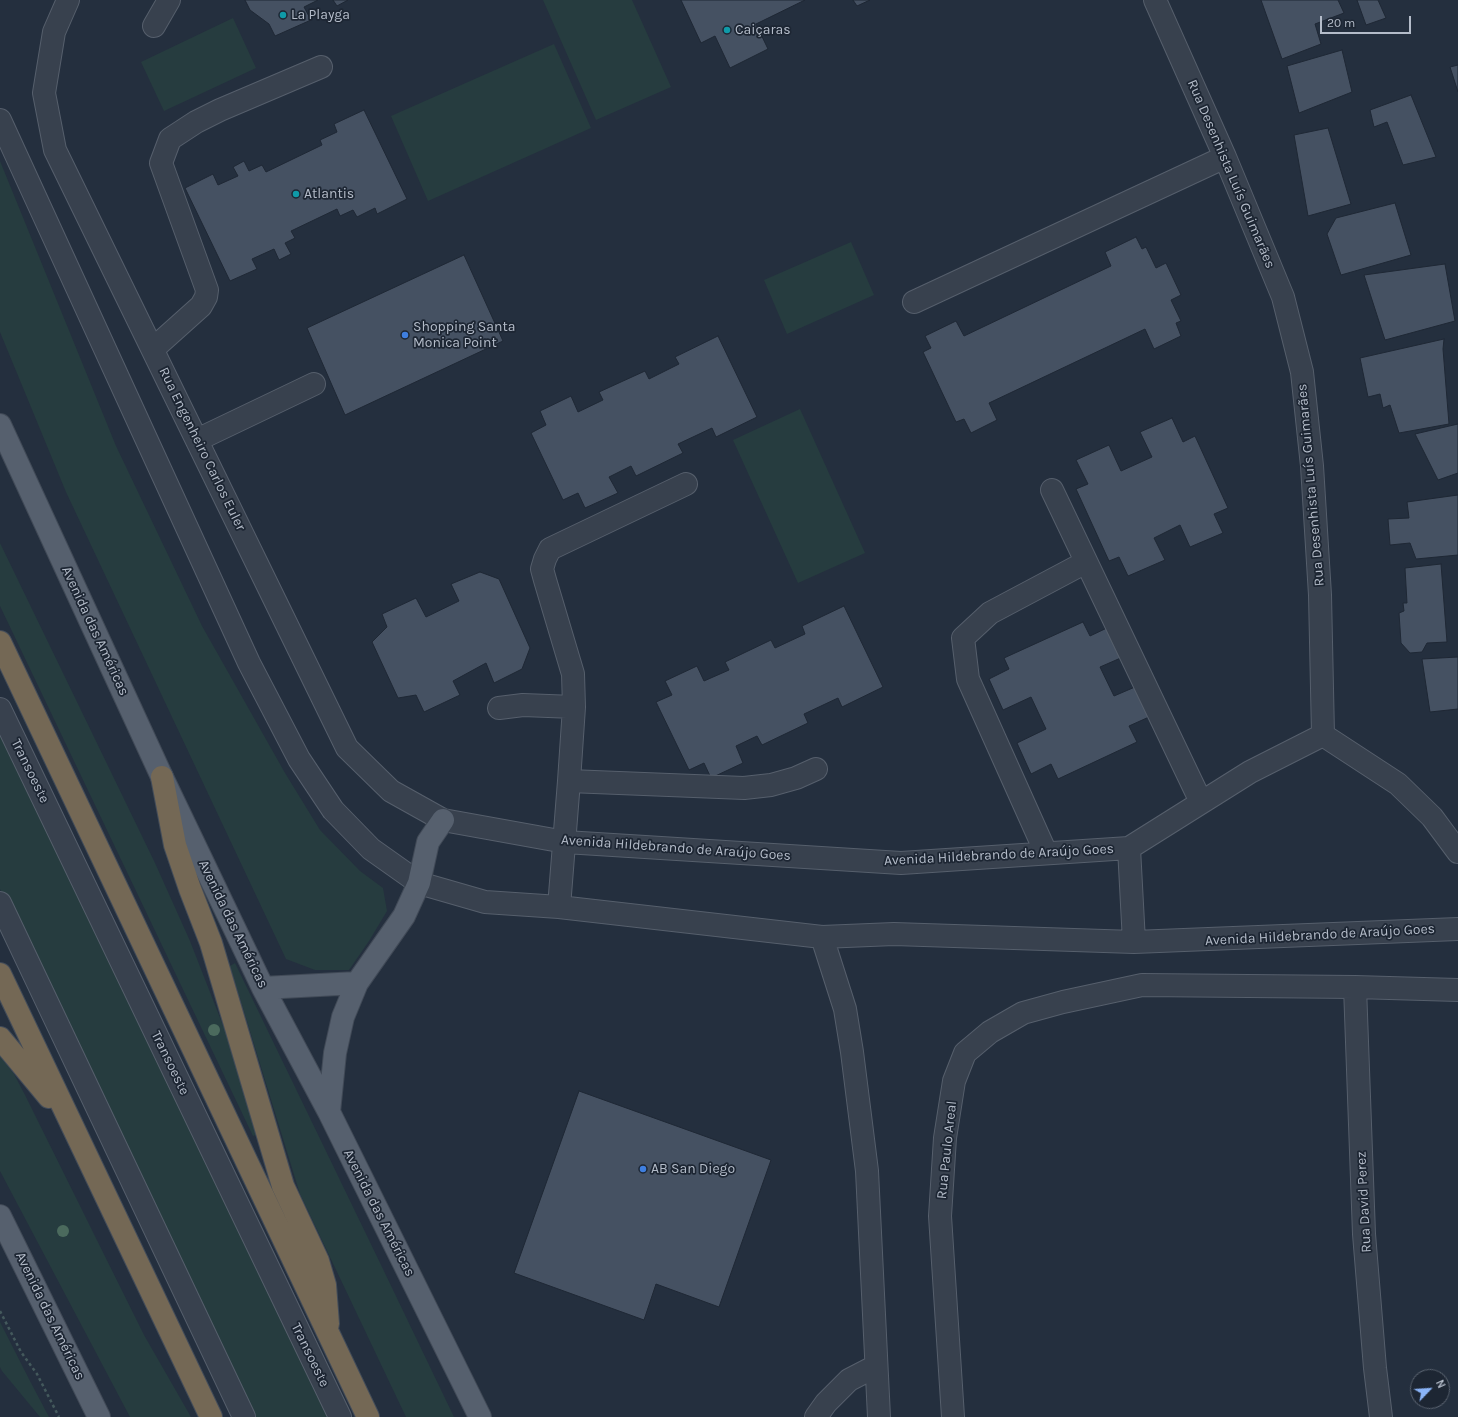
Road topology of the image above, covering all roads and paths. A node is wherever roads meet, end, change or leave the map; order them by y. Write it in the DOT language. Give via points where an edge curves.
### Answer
graph roads {
  1 [pos="68,0"];
  2 [pos="169,0"];
  3 [pos="1155,0"];
  4 [pos="154,26"];
  5 [pos="321,67"];
  6 [pos="0,120"];
  7 [pos="1225,157"];
  8 [pos="914,302"];
  9 [pos="153,350"];
  10 [pos="314,384"];
  11 [pos="0,424"];
  12 [pos="197,440"];
  13 [pos="686,484"];
  14 [pos="1052,490"];
  15 [pos="1086,562"];
  16 [pos="0,642"];
  17 [pos="574,707"];
  18 [pos="499,708"];
  19 [pos="0,709"];
  20 [pos="1323,735"];
  21 [pos="816,770"];
  22 [pos="162,777"];
  23 [pos="569,781"];
  24 [pos="1201,802"];
  25 [pos="443,820"];
  26 [pos="565,842"];
  27 [pos="1129,848"];
  28 [pos="1458,852"];
  29 [pos="1046,853"];
  30 [pos="419,882"];
  31 [pos="0,903"];
  32 [pos="559,907"];
  33 [pos="1458,929"];
  34 [pos="822,938"];
  35 [pos="1134,942"];
  36 [pos="0,974"];
  37 [pos="357,983"];
  38 [pos="1356,987"];
  39 [pos="264,988"];
  40 [pos="1458,990"];
  41 [pos="0,1038"];
  42 [pos="329,1112"];
  43 [pos="70,1122"];
  44 [pos="0,1216"];
  45 [pos="0,1310"];
  46 [pos="329,1335"];
  47 [pos="876,1366"];
  48 [pos="59,1417"];
  49 [pos="99,1417"];
  50 [pos="211,1417"];
  51 [pos="244,1417"];
  52 [pos="340,1417"];
  53 [pos="368,1417"];
  54 [pos="480,1417"];
  55 [pos="816,1417"];
  56 [pos="879,1417"];
  57 [pos="953,1417"];
  58 [pos="1381,1417"];
  1 -- 9 [label="street, Rua Engenheiro Carlos Euler" via="54,32 44,93 55,150"];
  2 -- 4 [label="street"];
  3 -- 7 [label="street, Rua Desenhista Luís Guimarães"];
  5 -- 9 [label="street" via="220,110 170,139 161,163 207,290 201,306"];
  6 -- 30 [label="street" via="249,663 299,759 333,810 370,849"];
  7 -- 8 [label="street"];
  7 -- 20 [label="street, Rua Desenhista Luís Guimarães" via="1283,296 1302,372 1313,482 1320,595"];
  9 -- 12 [label="street, Rua Engenheiro Carlos Euler"];
  10 -- 12 [label="street"];
  11 -- 22 [label="main road, Avenida das Américas"];
  12 -- 25 [label="street, Rua Engenheiro Carlos Euler" via="347,748 391,791"];
  13 -- 17 [label="street" via="550,549 542,569 573,674"];
  14 -- 15 [label="street"];
  15 -- 24 [label="street"];
  15 -- 29 [label="street" via="990,613 963,638 968,679"];
  16 -- 46 [label="highway"];
  17 -- 18 [label="street" via="530,705"];
  17 -- 23 [label="street"];
  19 -- 52 [label="street, Transoeste"];
  20 -- 24 [label="street, Avenida Hildebrando de Araújo Goes" via="1250,772"];
  20 -- 28 [label="street" via="1398,784 1432,817"];
  21 -- 23 [label="street" via="771,785 744,788"];
  22 -- 39 [label="main road, Avenida das Américas"];
  22 -- 46 [label="highway" via="175,845 211,943 283,1186 318,1261 326,1285"];
  23 -- 26 [label="street"];
  24 -- 27 [label="street, Avenida Hildebrando de Araújo Goes"];
  25 -- 26 [label="street, Avenida Hildebrando de Araújo Goes"];
  25 -- 30 [label="main road" via="428,842"];
  26 -- 29 [label="street, Avenida Hildebrando de Araújo Goes" via="901,863"];
  26 -- 32 [label="street"];
  27 -- 29 [label="street, Avenida Hildebrando de Araújo Goes"];
  27 -- 35 [label="street"];
  30 -- 32 [label="street, Avenida Hildebrando de Araújo Goes" via="485,902"];
  30 -- 37 [label="main road" via="404,916"];
  31 -- 51 [label="street"];
  32 -- 34 [label="street, Avenida Hildebrando de Araújo Goes"];
  33 -- 35 [label="street, Avenida Hildebrando de Araújo Goes"];
  34 -- 35 [label="street, Avenida Hildebrando de Araújo Goes" via="894,934"];
  34 -- 47 [label="street" via="845,1009 854,1067 867,1171"];
  36 -- 43 [label="highway"];
  37 -- 39 [label="main road"];
  37 -- 42 [label="main road" via="343,1017 335,1053"];
  38 -- 40 [label="street"];
  38 -- 57 [label="street, Rua Paulo Areal" via="1142,985 1023,1013 990,1032 965,1053 954,1081 945,1138 940,1216"];
  38 -- 58 [label="street, Rua David Perez" via="1364,1234"];
  39 -- 42 [label="main road, Avenida das Américas"];
  41 -- 43 [label="highway"];
  42 -- 54 [label="main road, Avenida das Américas"];
  43 -- 50 [label="highway"];
  44 -- 49 [label="main road, Avenida das Américas"];
  45 -- 48 [label="path"];
  46 -- 53 [label="highway"];
  47 -- 55 [label="street" via="849,1380"];
  47 -- 56 [label="street"];
}
